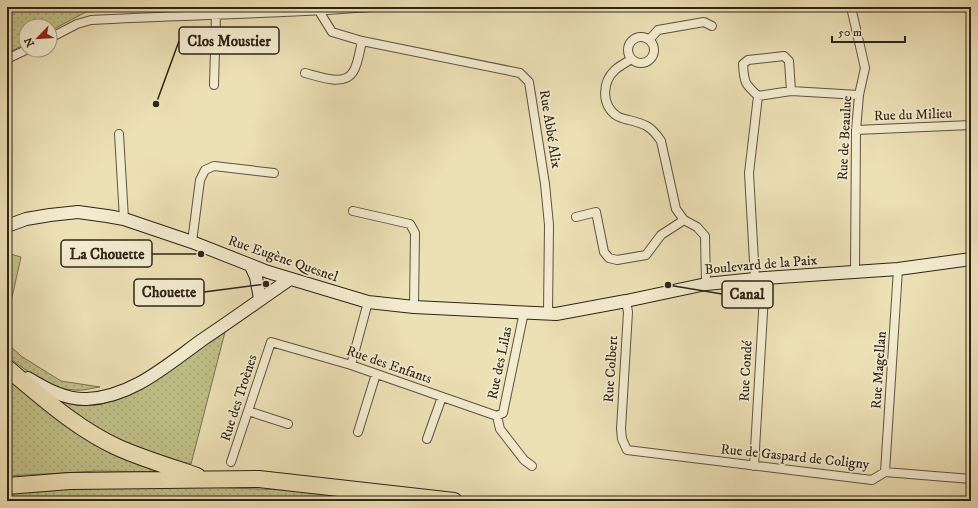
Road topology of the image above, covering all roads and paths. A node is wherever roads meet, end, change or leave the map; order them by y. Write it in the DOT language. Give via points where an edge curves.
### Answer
graph roads {
  1 [pos="371,7"];
  2 [pos="851,7"];
  3 [pos="319,11"];
  4 [pos="216,13"];
  5 [pos="712,26"];
  6 [pos="58,34"];
  7 [pos="648,40"];
  8 [pos="362,41"];
  9 [pos="18,54"];
  10 [pos="7,59"];
  11 [pos="631,59"];
  12 [pos="305,73"];
  13 [pos="214,85"];
  14 [pos="791,90"];
  15 [pos="860,95"];
  16 [pos="758,96"];
  17 [pos="971,125"];
  18 [pos="856,130"];
  19 [pos="119,134"];
  20 [pos="274,173"];
  21 [pos="353,211"];
  22 [pos="576,217"];
  23 [pos="124,219"];
  24 [pos="684,220"];
  25 [pos="7,226"];
  26 [pos="192,242"];
  27 [pos="971,259"];
  28 [pos="251,266"];
  29 [pos="898,269"];
  30 [pos="855,272"];
  31 [pos="760,278"];
  32 [pos="290,279"];
  33 [pos="706,284"];
  34 [pos="260,299"];
  35 [pos="626,301"];
  36 [pos="368,302"];
  37 [pos="414,307"];
  38 [pos="524,312"];
  39 [pos="552,314"];
  40 [pos="271,342"];
  41 [pos="7,364"];
  42 [pos="351,365"];
  43 [pos="7,368"];
  44 [pos="376,374"];
  45 [pos="442,397"];
  46 [pos="248,411"];
  47 [pos="497,416"];
  48 [pos="288,424"];
  49 [pos="358,432"];
  50 [pos="427,439"];
  51 [pos="622,439"];
  52 [pos="232,462"];
  53 [pos="532,466"];
  54 [pos="754,466"];
  55 [pos="885,472"];
  56 [pos="204,479"];
  57 [pos="971,479"];
  58 [pos="7,486"];
  59 [pos="454,501"];
  1 -- 3 [label="street"];
  2 -- 15 [label="street, Rue de Beaulue" via="865,68"];
  3 -- 4 [label="street"];
  3 -- 8 [label="street, Rue Abbé Alix" via="332,32"];
  4 -- 6 [label="street" via="91,20"];
  4 -- 13 [label="street"];
  5 -- 7 [label="street" via="704,22 658,30"];
  7 -- 11 [label="street" via="640,37 632,40 628,47"];
  7 -- 11 [label="street" via="654,52 650,59 638,63"];
  8 -- 12 [label="street" via="353,72 349,76 339,80"];
  8 -- 39 [label="street, Rue Abbé Alix" via="520,73 529,82 546,184"];
  9 -- 10 [label="street"];
  11 -- 24 [label="street" via="615,69 607,81 606,101 610,110 618,117 646,124 661,141 676,209"];
  14 -- 15 [label="street"];
  14 -- 16 [label="street"];
  14 -- 16 [label="street" via="789,61 784,56 748,60 743,64 744,78 746,85"];
  15 -- 18 [label="street, Rue de Beaulue"];
  16 -- 31 [label="street, Rue Condé" via="749,173"];
  17 -- 18 [label="street, Rue du Milieu"];
  18 -- 30 [label="street, Rue de Beaulue"];
  19 -- 23 [label="street"];
  20 -- 26 [label="street" via="214,166 205,170 200,180"];
  21 -- 37 [label="street" via="410,224 415,233"];
  22 -- 24 [label="street" via="596,212 604,252 609,258 617,260 646,255 661,235"];
  23 -- 25 [label="street, Rue Eugène Quesnel" via="78,212 26,219"];
  23 -- 26 [label="street, Rue Eugène Quesnel"];
  24 -- 33 [label="street" via="697,227 705,236"];
  26 -- 28 [label="street, Rue Eugène Quesnel"];
  27 -- 29 [label="street, Boulevard de la Paix"];
  28 -- 32 [label="street, Rue Eugène Quesnel"];
  28 -- 34 [label="street" via="258,282"];
  29 -- 30 [label="street, Boulevard de la Paix"];
  29 -- 55 [label="street, Rue Magellan"];
  30 -- 31 [label="street, Boulevard de la Paix"];
  31 -- 33 [label="street, Boulevard de la Paix"];
  31 -- 54 [label="street, Rue Condé"];
  32 -- 34 [label="street"];
  32 -- 36 [label="street, Rue Eugène Quesnel"];
  33 -- 35 [label="street, Boulevard de la Paix"];
  34 -- 41 [label="street" via="147,379 112,395 87,399 65,396 41,386"];
  35 -- 39 [label="street, Boulevard de la Paix"];
  35 -- 51 [label="street, Rue Colbert" via="628,312"];
  36 -- 37 [label="street, Rue Eugène Quesnel"];
  36 -- 42 [label="street"];
  37 -- 38 [label="street, Rue Eugène Quesnel"];
  38 -- 39 [label="street, Rue Eugène Quesnel"];
  38 -- 47 [label="street, Rue des Lilas" via="503,413"];
  40 -- 42 [label="street, Rue des Enfants"];
  40 -- 46 [label="street, Rue des Troènes"];
  42 -- 44 [label="street, Rue des Enfants"];
  43 -- 56 [label="highway" via="93,434 133,454"];
  44 -- 45 [label="street, Rue des Enfants"];
  44 -- 49 [label="street"];
  45 -- 47 [label="street, Rue des Enfants"];
  45 -- 50 [label="street"];
  46 -- 48 [label="street"];
  46 -- 52 [label="street, Rue des Troènes"];
  47 -- 53 [label="street" via="500,429 524,460"];
  51 -- 54 [label="street, Rue de Gaspard de Coligny" via="627,450"];
  54 -- 55 [label="street, Rue de Gaspard de Coligny" via="872,480"];
  55 -- 57 [label="street, Rue de Gaspard de Coligny"];
  56 -- 58 [label="highway" via="70,481"];
  56 -- 59 [label="highway" via="259,479"];
}
